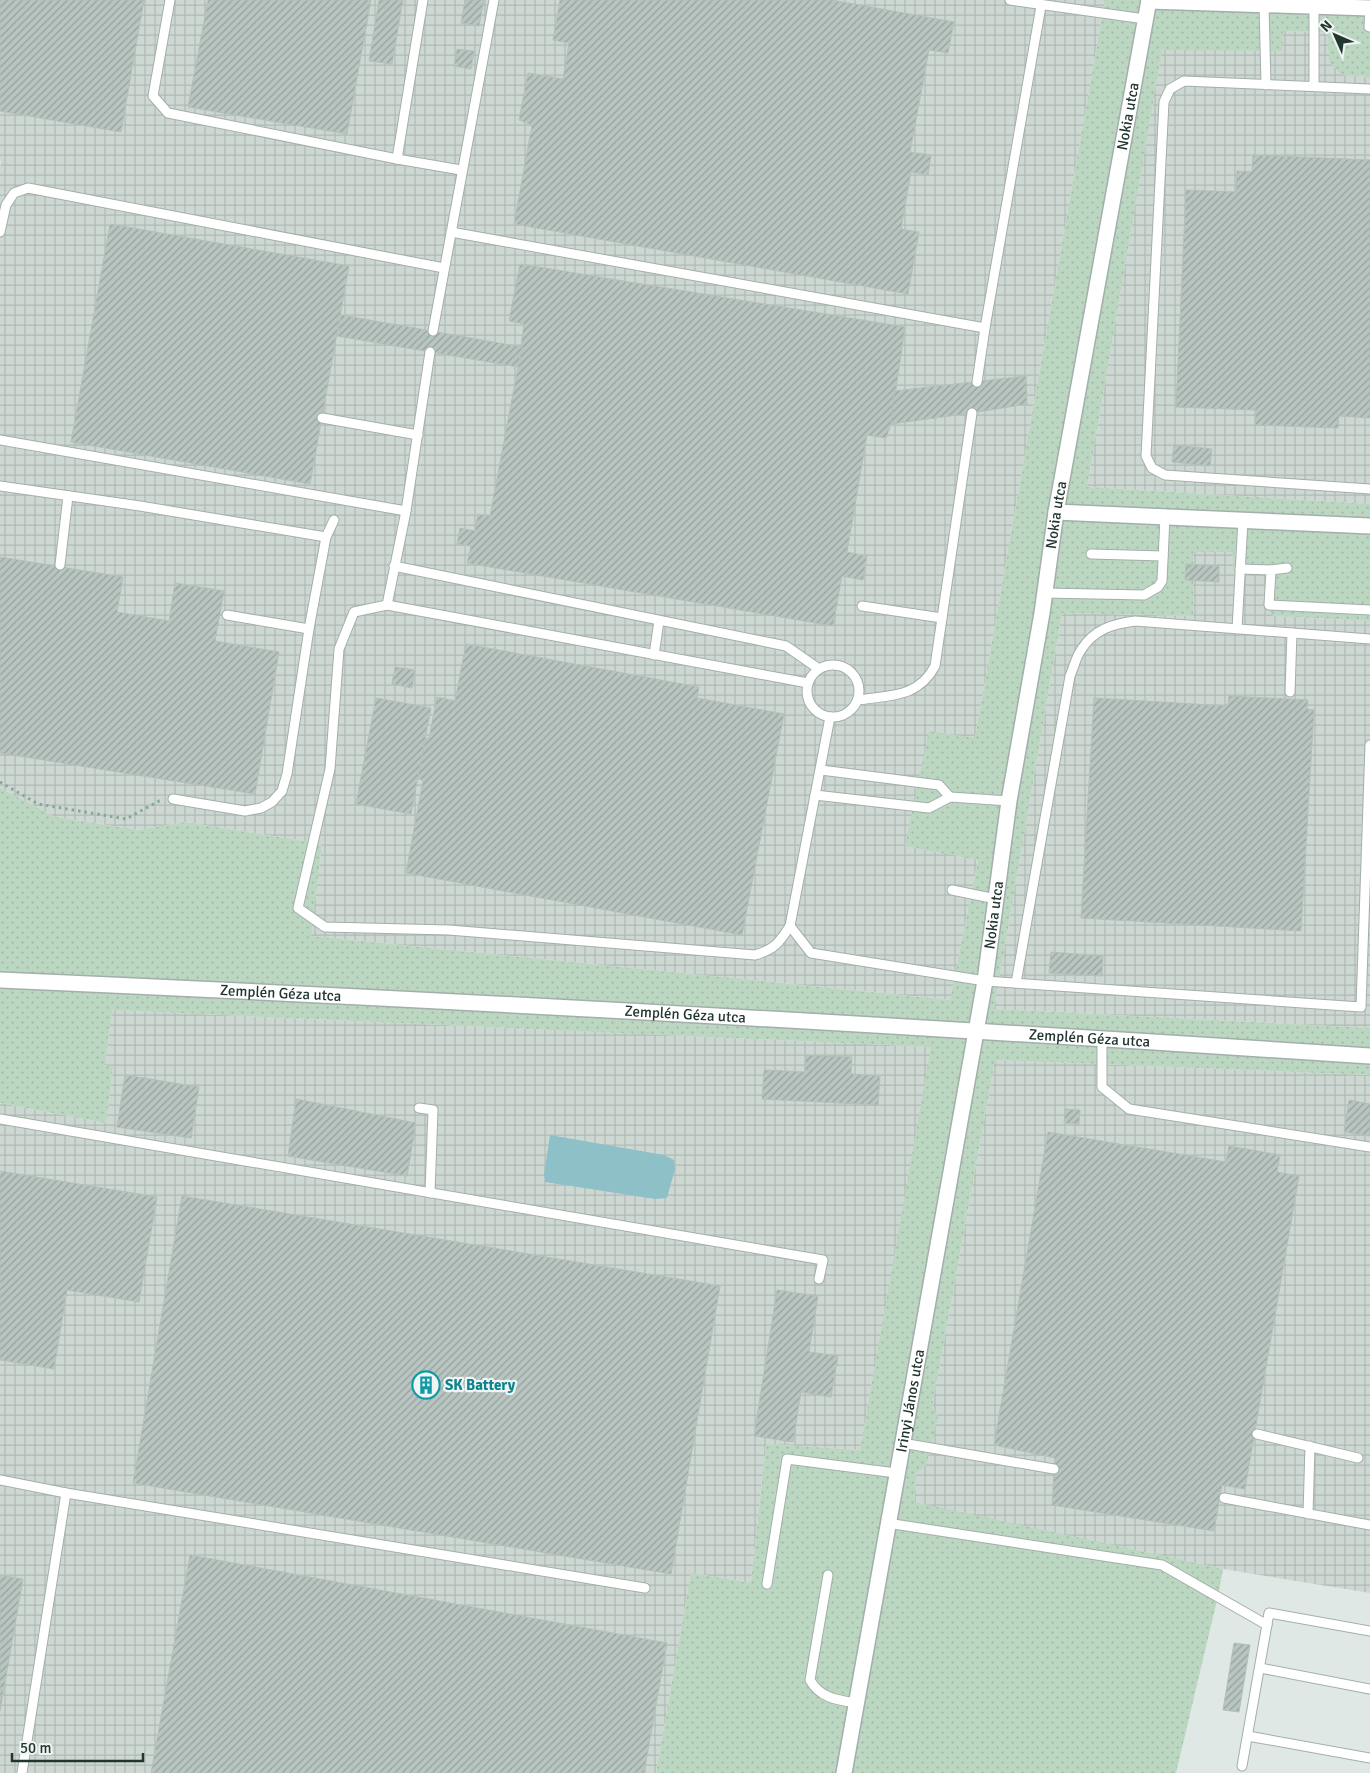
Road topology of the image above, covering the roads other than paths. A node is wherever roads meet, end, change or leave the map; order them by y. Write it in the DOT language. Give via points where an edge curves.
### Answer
graph roads {
  1 [pos="170,0"];
  2 [pos="423,0"];
  3 [pos="494,0"];
  4 [pos="1010,0"];
  5 [pos="1149,1"];
  6 [pos="1264,5"];
  7 [pos="1041,6"];
  8 [pos="1314,6"];
  9 [pos="1370,8"];
  10 [pos="1145,19"];
  11 [pos="1370,27"];
  12 [pos="1266,85"];
  13 [pos="1314,86"];
  14 [pos="1370,90"];
  15 [pos="397,159"];
  16 [pos="461,170"];
  17 [pos="0,232"];
  18 [pos="451,232"];
  19 [pos="444,268"];
  20 [pos="985,328"];
  21 [pos="433,331"];
  22 [pos="430,352"];
  23 [pos="977,382"];
  24 [pos="972,413"];
  25 [pos="322,418"];
  26 [pos="418,435"];
  27 [pos="0,440"];
  28 [pos="0,486"];
  29 [pos="1370,489"];
  30 [pos="68,496"];
  31 [pos="406,511"];
  32 [pos="1056,512"];
  33 [pos="1165,517"];
  34 [pos="334,520"];
  35 [pos="1243,520"];
  36 [pos="1370,526"];
  37 [pos="326,537"];
  38 [pos="1091,554"];
  39 [pos="1163,556"];
  40 [pos="60,565"];
  41 [pos="394,566"];
  42 [pos="1287,568"];
  43 [pos="1240,569"];
  44 [pos="1271,570"];
  45 [pos="1045,593"];
  46 [pos="387,605"];
  47 [pos="862,606"];
  48 [pos="1370,610"];
  49 [pos="227,615"];
  50 [pos="942,618"];
  51 [pos="659,621"];
  52 [pos="309,629"];
  53 [pos="1237,629"];
  54 [pos="1292,634"];
  55 [pos="1370,640"];
  56 [pos="654,655"];
  57 [pos="819,669"];
  58 [pos="808,683"];
  59 [pos="1290,692"];
  60 [pos="858,700"];
  61 [pos="830,717"];
  62 [pos="1370,745"];
  63 [pos="820,770"];
  64 [pos="815,795"];
  65 [pos="950,796"];
  66 [pos="173,799"];
  67 [pos="1009,802"];
  68 [pos="952,890"];
  69 [pos="996,898"];
  70 [pos="790,926"];
  71 [pos="0,980"];
  72 [pos="985,981"];
  73 [pos="1016,983"];
  74 [pos="976,1030"];
  75 [pos="1102,1039"];
  76 [pos="1370,1056"];
  77 [pos="419,1108"];
  78 [pos="0,1119"];
  79 [pos="1370,1147"];
  80 [pos="430,1193"];
  81 [pos="819,1279"];
  82 [pos="1257,1434"];
  83 [pos="902,1443"];
  84 [pos="1310,1446"];
  85 [pos="1358,1458"];
  86 [pos="1054,1468"];
  87 [pos="896,1473"];
  88 [pos="0,1480"];
  89 [pos="66,1493"];
  90 [pos="1224,1498"];
  91 [pos="1308,1514"];
  92 [pos="888,1523"];
  93 [pos="1370,1525"];
  94 [pos="828,1575"];
  95 [pos="766,1584"];
  96 [pos="645,1588"];
  97 [pos="1267,1625"];
  98 [pos="1370,1631"];
  99 [pos="1260,1668"];
  100 [pos="1370,1689"];
  101 [pos="856,1702"];
  102 [pos="1248,1736"];
  103 [pos="1370,1758"];
  104 [pos="1242,1766"];
  105 [pos="22,1773"];
  106 [pos="844,1773"];
  1 -- 15 [label="lane" via="153,96 168,113"];
  2 -- 15 [label="lane"];
  3 -- 16 [label="lane"];
  4 -- 7 [label="lane"];
  5 -- 6 [label="street"];
  5 -- 10 [label="street, Nokia utca"];
  6 -- 8 [label="street"];
  6 -- 12 [label="lane"];
  7 -- 10 [label="lane"];
  7 -- 20 [label="lane"];
  8 -- 9 [label="street"];
  8 -- 13 [label="lane"];
  9 -- 11 [label="lane"];
  10 -- 32 [label="street, Nokia utca"];
  12 -- 13 [label="lane"];
  12 -- 29 [label="lane" via="1184,81 1170,88 1164,102 1146,456 1152,468 1165,475"];
  13 -- 14 [label="lane"];
  15 -- 16 [label="lane"];
  16 -- 18 [label="lane"];
  17 -- 19 [label="lane" via="6,205 14,193 28,188"];
  18 -- 19 [label="lane"];
  18 -- 20 [label="lane"];
  19 -- 21 [label="lane"];
  20 -- 23 [label="lane"];
  22 -- 26 [label="lane"];
  24 -- 50 [label="lane"];
  25 -- 26 [label="lane"];
  26 -- 31 [label="lane"];
  27 -- 31 [label="lane"];
  28 -- 30 [label="lane"];
  30 -- 37 [label="lane"];
  30 -- 40 [label="lane"];
  31 -- 41 [label="lane"];
  32 -- 33 [label="street"];
  32 -- 45 [label="street, Nokia utca"];
  33 -- 35 [label="street"];
  33 -- 39 [label="lane"];
  34 -- 37 [label="lane"];
  35 -- 36 [label="street"];
  35 -- 43 [label="lane"];
  37 -- 52 [label="lane"];
  38 -- 39 [label="lane"];
  39 -- 45 [label="lane" via="1162,581 1158,588 1144,596"];
  41 -- 46 [label="lane"];
  41 -- 51 [label="lane"];
  42 -- 44 [label="lane"];
  43 -- 44 [label="lane"];
  43 -- 53 [label="lane"];
  44 -- 48 [label="lane" via="1269,605"];
  45 -- 67 [label="street, Nokia utca"];
  46 -- 56 [label="lane"];
  46 -- 70 [label="lane" via="354,612 339,650 330,769 298,908 325,927 449,930 755,955 773,949"];
  47 -- 50 [label="lane"];
  49 -- 52 [label="lane"];
  50 -- 60 [label="lane" via="934,666 920,686 911,691"];
  51 -- 56 [label="lane"];
  51 -- 57 [label="lane" via="786,646"];
  52 -- 66 [label="lane" via="282,790 272,802 245,811"];
  53 -- 54 [label="lane"];
  53 -- 73 [label="lane" via="1135,621 1114,624 1095,634 1080,650 1070,676"];
  54 -- 55 [label="lane"];
  54 -- 59 [label="lane"];
  56 -- 58 [label="lane"];
  57 -- 58 [label="lane"];
  57 -- 60 [label="lane" via="835,664 850,670 859,684"];
  58 -- 61 [label="lane" via="809,701 814,709"];
  60 -- 61 [label="lane" via="847,713"];
  61 -- 63 [label="lane"];
  62 -- 73 [label="lane" via="1361,1007"];
  63 -- 64 [label="lane"];
  63 -- 65 [label="lane" via="939,785"];
  64 -- 65 [label="lane" via="929,808"];
  64 -- 70 [label="lane"];
  65 -- 67 [label="lane"];
  67 -- 69 [label="street, Nokia utca"];
  68 -- 69 [label="lane"];
  69 -- 72 [label="street, Nokia utca"];
  70 -- 72 [label="lane" via="811,953"];
  71 -- 74 [label="street, Zemplén Géza utca"];
  72 -- 73 [label="lane"];
  72 -- 74 [label="street, Nokia utca"];
  74 -- 75 [label="street, Zemplén Géza utca"];
  74 -- 83 [label="street, Irinyi János utca"];
  75 -- 76 [label="street, Zemplén Géza utca"];
  75 -- 79 [label="lane" via="1102,1087 1128,1109"];
  77 -- 80 [label="lane" via="434,1110"];
  78 -- 80 [label="lane"];
  80 -- 81 [label="lane" via="823,1260"];
  82 -- 84 [label="lane"];
  83 -- 86 [label="lane"];
  83 -- 87 [label="street, Irinyi János utca"];
  84 -- 85 [label="lane"];
  84 -- 91 [label="lane"];
  87 -- 92 [label="street, Irinyi János utca"];
  87 -- 95 [label="lane" via="787,1459"];
  88 -- 89 [label="lane"];
  89 -- 96 [label="lane"];
  89 -- 105 [label="lane"];
  90 -- 91 [label="lane"];
  91 -- 93 [label="lane"];
  92 -- 97 [label="lane" via="1162,1564"];
  92 -- 101 [label="street, Irinyi János utca"];
  94 -- 101 [label="lane" via="810,1680 819,1692 830,1698"];
  97 -- 98 [label="lane" via="1269,1613"];
  97 -- 99 [label="lane"];
  99 -- 100 [label="lane"];
  99 -- 102 [label="lane"];
  101 -- 106 [label="street, Irinyi János utca"];
  102 -- 103 [label="lane"];
  102 -- 104 [label="lane"];
}
